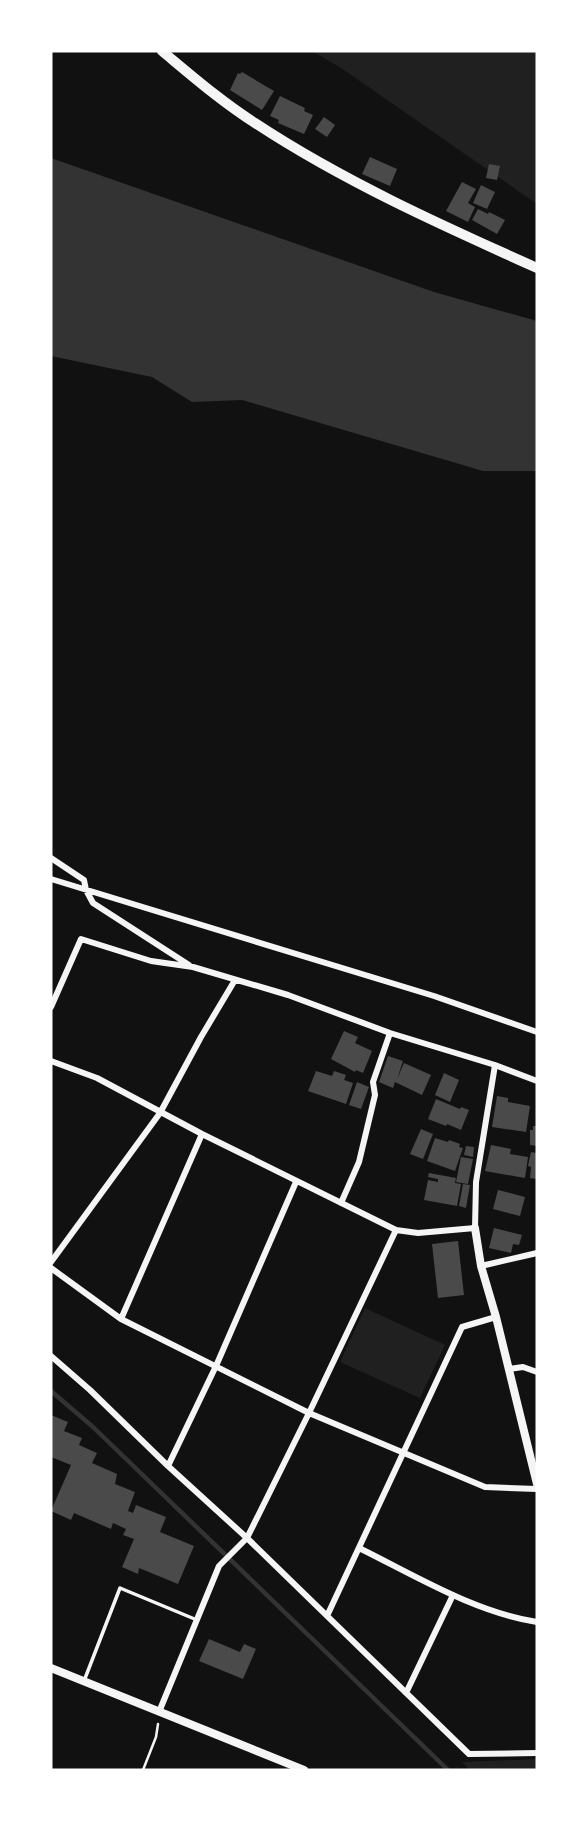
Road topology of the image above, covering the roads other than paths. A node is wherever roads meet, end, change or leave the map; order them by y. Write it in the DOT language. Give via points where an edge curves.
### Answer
graph roads {
  1 [pos="162,51"];
  2 [pos="537,268"];
  3 [pos="51,858"];
  4 [pos="51,879"];
  5 [pos="86,890"];
  6 [pos="193,967"];
  7 [pos="235,980"];
  8 [pos="51,1007"];
  9 [pos="537,1032"];
  10 [pos="390,1033"];
  11 [pos="51,1061"];
  12 [pos="495,1065"];
  13 [pos="537,1081"];
  14 [pos="160,1113"];
  15 [pos="202,1134"];
  16 [pos="296,1182"];
  17 [pos="341,1203"];
  18 [pos="475,1228"];
  19 [pos="396,1230"];
  20 [pos="537,1252"];
  21 [pos="51,1262"];
  22 [pos="481,1266"];
  23 [pos="51,1268"];
  24 [pos="496,1317"];
  25 [pos="121,1319"];
  26 [pos="51,1356"];
  27 [pos="216,1366"];
  28 [pos="509,1369"];
  29 [pos="537,1372"];
  30 [pos="309,1413"];
  31 [pos="403,1453"];
  32 [pos="168,1466"];
  33 [pos="537,1487"];
  34 [pos="247,1538"];
  35 [pos="359,1548"];
  36 [pos="453,1595"];
  37 [pos="327,1616"];
  38 [pos="197,1620"];
  39 [pos="537,1622"];
  40 [pos="51,1668"];
  41 [pos="84,1681"];
  42 [pos="406,1693"];
  43 [pos="159,1712"];
  44 [pos="537,1753"];
  45 [pos="304,1770"];
  1 -- 2 [label="main road" via="255,123 339,173"];
  3 -- 5 [label="street" via="84,880"];
  4 -- 5 [label="street"];
  5 -- 6 [label="street" via="93,903"];
  5 -- 9 [label="street"];
  6 -- 7 [label="street"];
  6 -- 8 [label="street" via="151,961 81,939"];
  7 -- 10 [label="street"];
  7 -- 14 [label="street"];
  10 -- 12 [label="street"];
  10 -- 17 [label="street" via="373,1082 375,1095 359,1162"];
  11 -- 14 [label="street" via="97,1078"];
  12 -- 13 [label="street"];
  12 -- 18 [label="street" via="476,1182"];
  14 -- 15 [label="street"];
  14 -- 21 [label="street"];
  15 -- 16 [label="street"];
  15 -- 25 [label="street"];
  16 -- 17 [label="street"];
  16 -- 27 [label="street"];
  17 -- 19 [label="street"];
  18 -- 19 [label="street" via="418,1233"];
  18 -- 22 [label="street"];
  19 -- 30 [label="street"];
  20 -- 22 [label="street"];
  22 -- 24 [label="street"];
  23 -- 25 [label="street"];
  24 -- 28 [label="street"];
  24 -- 31 [label="street" via="462,1328"];
  25 -- 27 [label="street"];
  26 -- 32 [label="street"];
  27 -- 30 [label="street"];
  27 -- 32 [label="street"];
  28 -- 29 [label="street"];
  28 -- 33 [label="street"];
  30 -- 31 [label="street"];
  30 -- 34 [label="street"];
  31 -- 33 [label="street" via="485,1488"];
  31 -- 35 [label="street"];
  32 -- 34 [label="street"];
  34 -- 37 [label="street"];
  34 -- 38 [label="street" via="219,1566"];
  35 -- 36 [label="street"];
  35 -- 37 [label="street"];
  36 -- 39 [label="street" via="513,1618"];
  36 -- 42 [label="street"];
  37 -- 42 [label="street"];
  38 -- 41 [label="lane" via="120,1588"];
  38 -- 43 [label="street"];
  40 -- 41 [label="street"];
  41 -- 43 [label="street"];
  42 -- 44 [label="street" via="468,1754"];
  43 -- 45 [label="street"];
}
